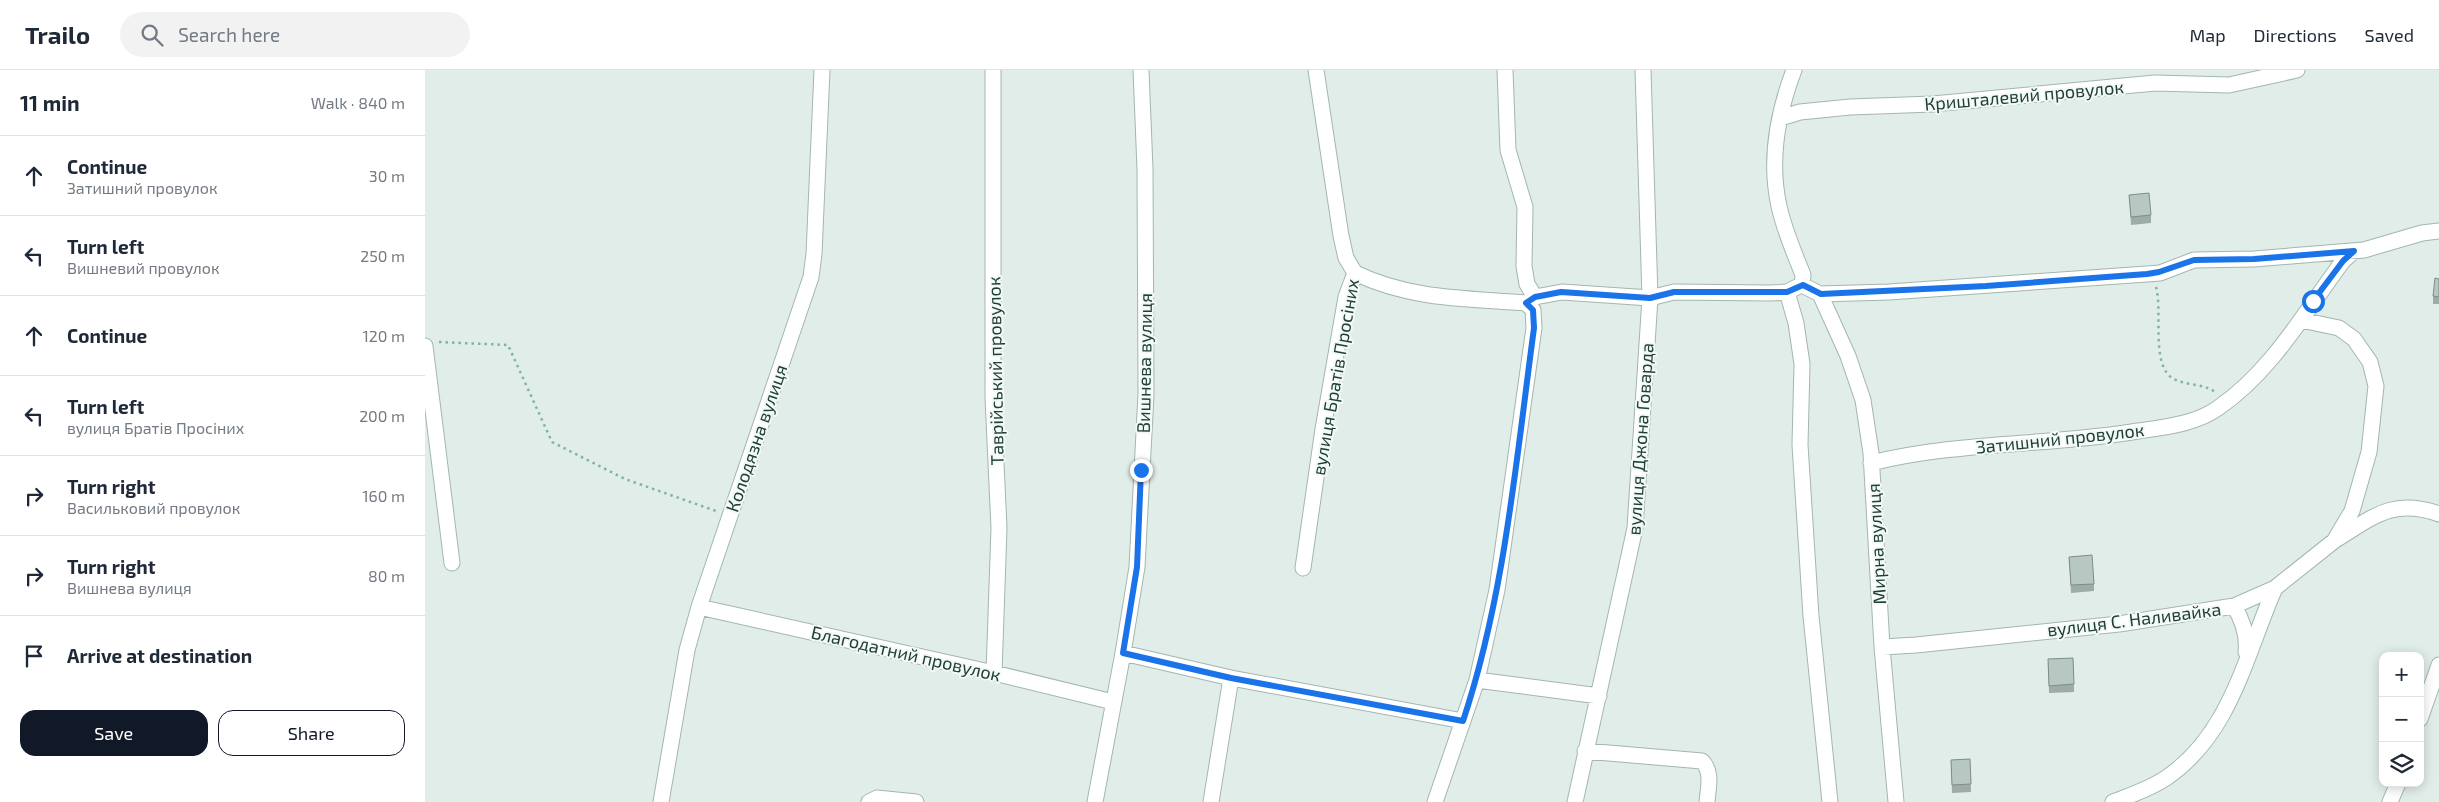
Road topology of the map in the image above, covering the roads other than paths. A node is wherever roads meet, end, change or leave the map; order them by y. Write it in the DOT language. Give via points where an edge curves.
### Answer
graph roads {
  1 [pos="822,70"];
  2 [pos="993,70"];
  3 [pos="1141,70"];
  4 [pos="1316,70"];
  5 [pos="1505,70"];
  6 [pos="1643,70"];
  7 [pos="1794,70"];
  8 [pos="2297,70"];
  9 [pos="1781,118"];
  10 [pos="2439,231"];
  11 [pos="2354,251"];
  12 [pos="1355,273"];
  13 [pos="1803,285"];
  14 [pos="1787,292"];
  15 [pos="1821,294"];
  16 [pos="1650,298"];
  17 [pos="1531,300"];
  18 [pos="2301,320"];
  19 [pos="430,344"];
  20 [pos="1871,463"];
  21 [pos="2439,514"];
  22 [pos="2334,541"];
  23 [pos="452,563"];
  24 [pos="1303,568"];
  25 [pos="2275,588"];
  26 [pos="2234,606"];
  27 [pos="699,607"];
  28 [pos="1882,647"];
  29 [pos="1123,653"];
  30 [pos="2246,659"];
  31 [pos="2439,665"];
  32 [pos="994,673"];
  33 [pos="1231,678"];
  34 [pos="1477,680"];
  35 [pos="1599,696"];
  36 [pos="1113,702"];
  37 [pos="2424,708"];
  38 [pos="1463,721"];
  39 [pos="1585,750"];
  40 [pos="2396,787"];
  41 [pos="661,802"];
  42 [pos="869,802"];
  43 [pos="916,802"];
  44 [pos="1095,802"];
  45 [pos="1211,802"];
  46 [pos="1435,802"];
  47 [pos="1575,802"];
  48 [pos="1707,802"];
  49 [pos="1830,802"];
  50 [pos="1896,802"];
  51 [pos="2113,802"];
  52 [pos="2390,802"];
  1 -- 27 [label="street, Колодязна вулиця" via="811,277"];
  2 -- 32 [label="street, Таврійський провулок" via="993,398 999,528"];
  3 -- 29 [label="street, Вишнева вулиця" via="1146,394 1137,567"];
  4 -- 12 [label="street, вулиця Братів Просіних" via="1341,236 1346,258"];
  5 -- 17 [label="street" via="1508,150 1525,207 1524,266"];
  6 -- 16 [label="street, вулиця Джона Говарда"];
  7 -- 9 [label="street"];
  8 -- 9 [label="street, Кришталевий провулок" via="2229,85 2155,84 1933,104 1850,107 1800,112"];
  9 -- 13 [label="street" via="1775,153 1779,206 1803,275"];
  10 -- 11 [label="street"];
  11 -- 15 [label="street" via="2194,260 2147,274 1928,290"];
  11 -- 18 [label="street, Затишний провулок" via="2343,261"];
  12 -- 17 [label="street" via="1380,285 1423,295"];
  12 -- 24 [label="street, вулиця Братів Просіних" via="1347,297 1323,429"];
  13 -- 14 [label="street"];
  13 -- 15 [label="street"];
  14 -- 16 [label="street" via="1674,292"];
  14 -- 49 [label="street" via="1802,364 1800,445 1811,616"];
  15 -- 20 [label="street, Мирна вулиця" via="1863,400"];
  16 -- 17 [label="street" via="1561,292"];
  16 -- 35 [label="street, вулиця Джона Говарда" via="1635,528"];
  17 -- 34 [label="street" via="1534,328 1497,590"];
  18 -- 20 [label="street, Затишний провулок" via="2247,384 2225,403 2216,410 2178,425 2076,440 1918,452"];
  18 -- 22 [label="street, вулиця С. Наливайка" via="2339,328 2354,339 2370,362 2375,386 2369,452 2352,511"];
  19 -- 23 [label="street"];
  20 -- 28 [label="street, Мирна вулиця"];
  21 -- 22 [label="street" via="2412,507 2396,507 2376,514"];
  22 -- 25 [label="street, вулиця С. Наливайка"];
  25 -- 26 [label="street, вулиця С. Наливайка"];
  25 -- 30 [label="street"];
  26 -- 28 [label="street, вулиця С. Наливайка" via="2119,624"];
  26 -- 30 [label="street" via="2248,640"];
  27 -- 32 [label="street, Благодатний провулок"];
  27 -- 41 [label="street, Колодязна вулиця" via="687,650"];
  28 -- 50 [label="street, Мирна вулиця"];
  29 -- 33 [label="street"];
  29 -- 36 [label="street, Вишнева вулиця"];
  30 -- 51 [label="street" via="2223,717 2185,762 2165,779"];
  31 -- 37 [label="street"];
  32 -- 36 [label="street, Благодатний провулок"];
  33 -- 38 [label="street"];
  33 -- 45 [label="street"];
  34 -- 35 [label="street"];
  34 -- 38 [label="street"];
  35 -- 39 [label="street, вулиця Джона Говарда"];
  36 -- 44 [label="street, Вишнева вулиця"];
  38 -- 46 [label="street"];
  39 -- 47 [label="street, вулиця Джона Говарда"];
  39 -- 48 [label="street" via="1702,762 1708,770"];
  40 -- 52 [label="street"];
  42 -- 43 [label="street" via="877,798"];
}
